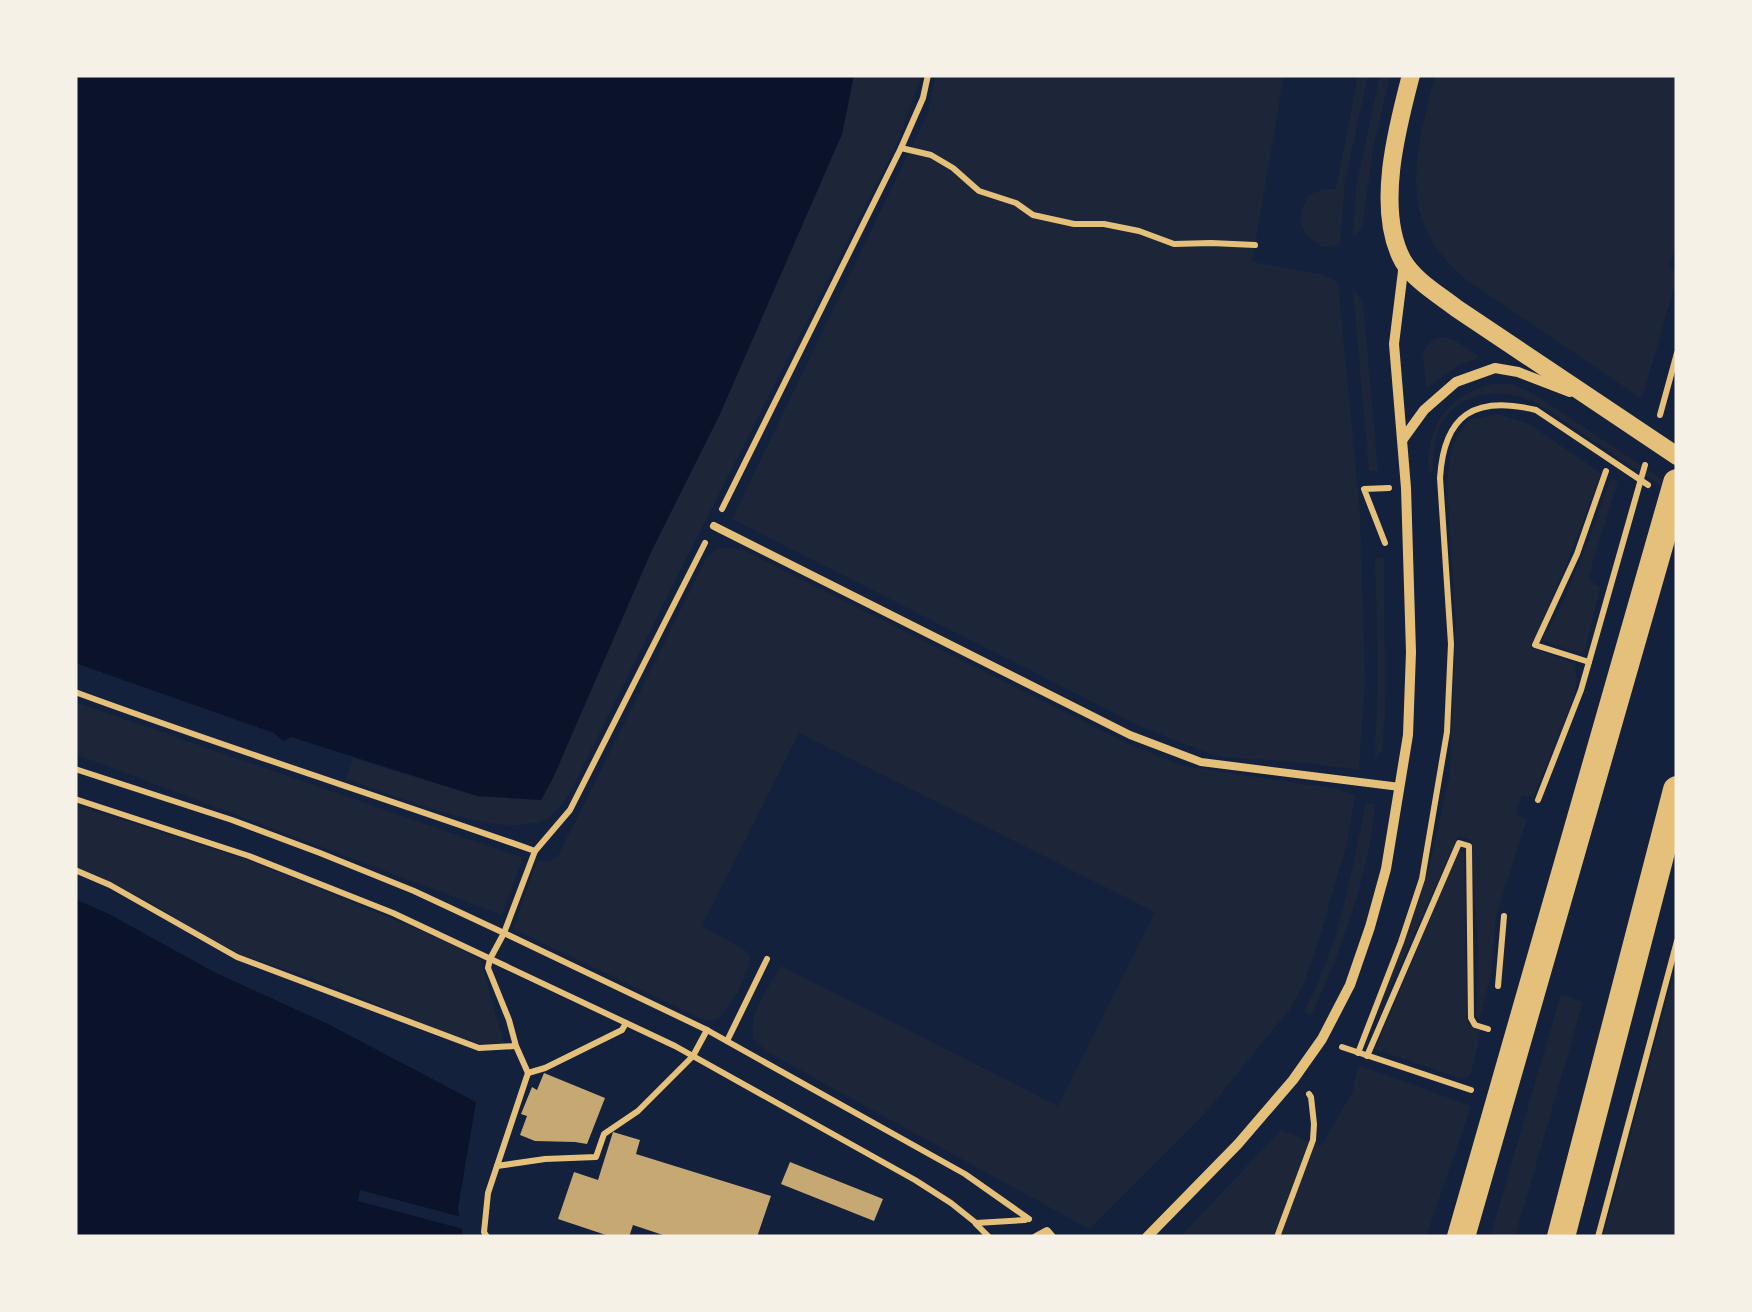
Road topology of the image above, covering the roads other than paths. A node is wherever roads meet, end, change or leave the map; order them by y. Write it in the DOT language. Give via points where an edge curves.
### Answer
graph roads {
  1 [pos="1410,75"];
  2 [pos="1404,262"];
  3 [pos="1600,404"];
  4 [pos="1402,440"];
  5 [pos="1677,456"];
  6 [pos="1669,488"];
  7 [pos="714,526"];
  8 [pos="1400,787"];
  9 [pos="1677,790"];
  10 [pos="1563,1232"];
  11 [pos="1036,1237"];
  12 [pos="1052,1237"];
  13 [pos="1147,1237"];
  14 [pos="1461,1237"];
  1 -- 2 [label="street" via="1390,190 1390,227"];
  2 -- 3 [label="street" via="1456,308"];
  2 -- 4 [label="street" via="1394,344"];
  3 -- 4 [label="street" via="1494,368 1456,382"];
  3 -- 5 [label="street"];
  4 -- 8 [label="street" via="1411,652"];
  6 -- 14 [label="highway"];
  7 -- 8 [label="lane" via="1130,735 1201,762"];
  8 -- 13 [label="street" via="1370,927 1322,1039 1238,1144"];
  9 -- 10 [label="highway"];
  11 -- 12 [label="lane" via="1046,1231"];
}
